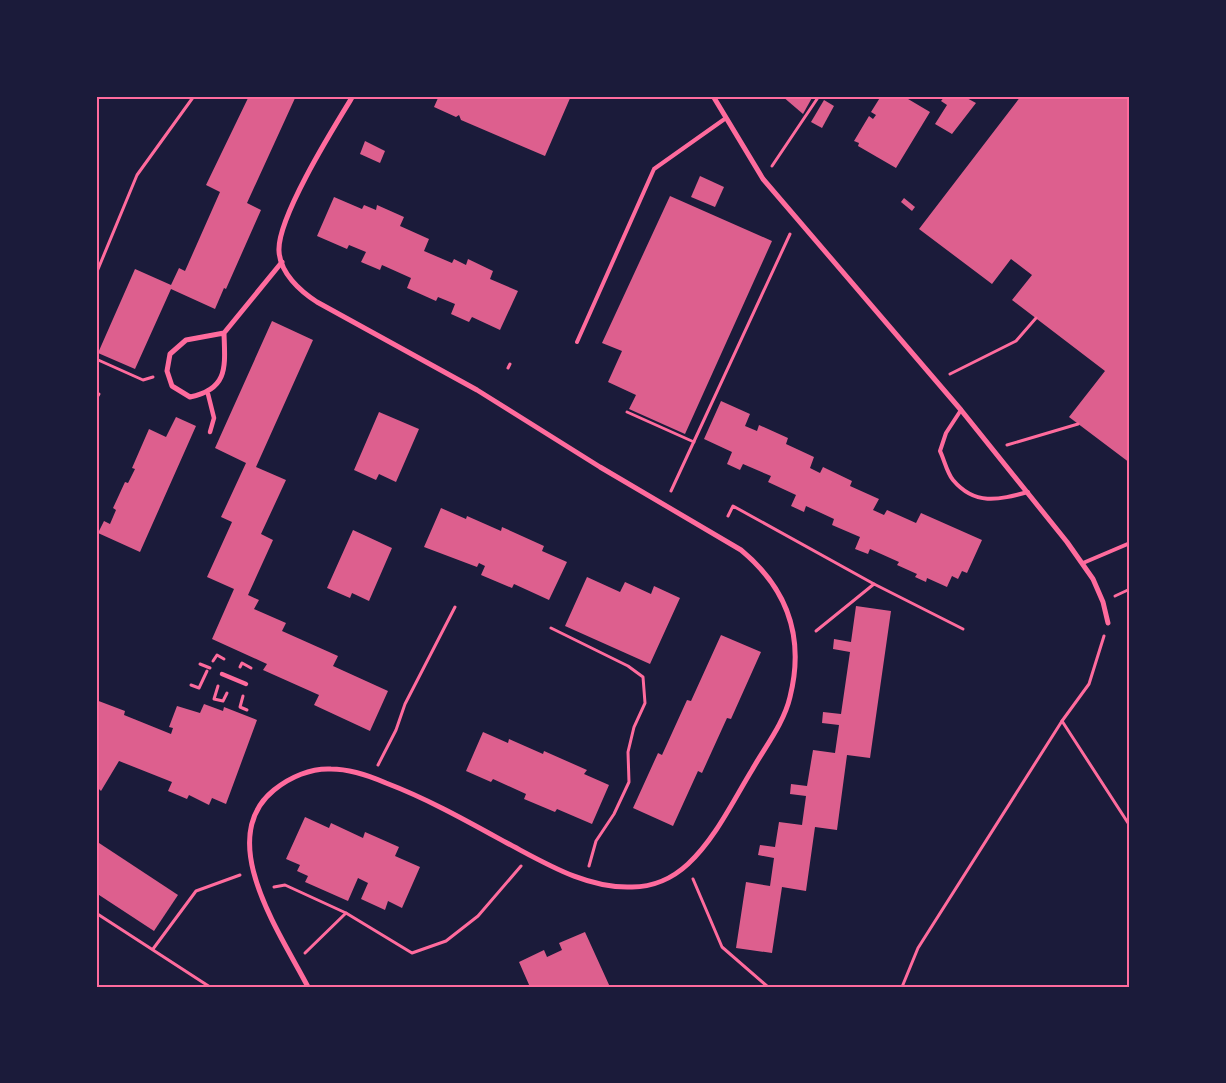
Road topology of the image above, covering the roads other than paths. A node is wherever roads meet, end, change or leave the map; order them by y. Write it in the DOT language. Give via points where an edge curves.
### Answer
graph roads {
  1 [pos="352,96"];
  2 [pos="713,96"];
  3 [pos="726,118"];
  4 [pos="282,262"];
  5 [pos="224,333"];
  6 [pos="577,342"];
  7 [pos="208,394"];
  8 [pos="961,410"];
  9 [pos="210,432"];
  10 [pos="1028,492"];
  11 [pos="1130,542"];
  12 [pos="1083,563"];
  13 [pos="1108,623"];
  14 [pos="222,674"];
  15 [pos="246,684"];
  16 [pos="308,987"];
  1 -- 4 [label="street" via="285,222 279,252"];
  2 -- 3 [label="street"];
  3 -- 6 [label="lane" via="654,168"];
  3 -- 8 [label="street" via="763,179"];
  4 -- 5 [label="street"];
  4 -- 16 [label="street" via="294,284 304,294 477,390 759,564 785,604 796,641 797,665 788,705 718,825 688,865 664,880 640,886 610,886 562,872 414,793 372,777 333,768 308,771 280,786 259,806 253,822 250,840 252,871 259,893"];
  5 -- 7 [label="street" via="225,360 221,380"];
  5 -- 7 [label="street" via="186,340 170,354 167,371 172,386 190,397"];
  7 -- 9 [label="street" via="214,418"];
  8 -- 10 [label="street"];
  8 -- 10 [label="lane" via="940,451 952,479 974,497 997,500"];
  10 -- 12 [label="street"];
  11 -- 12 [label="lane"];
  12 -- 13 [label="street" via="1103,602"];
  14 -- 15 [label="street"];
}
